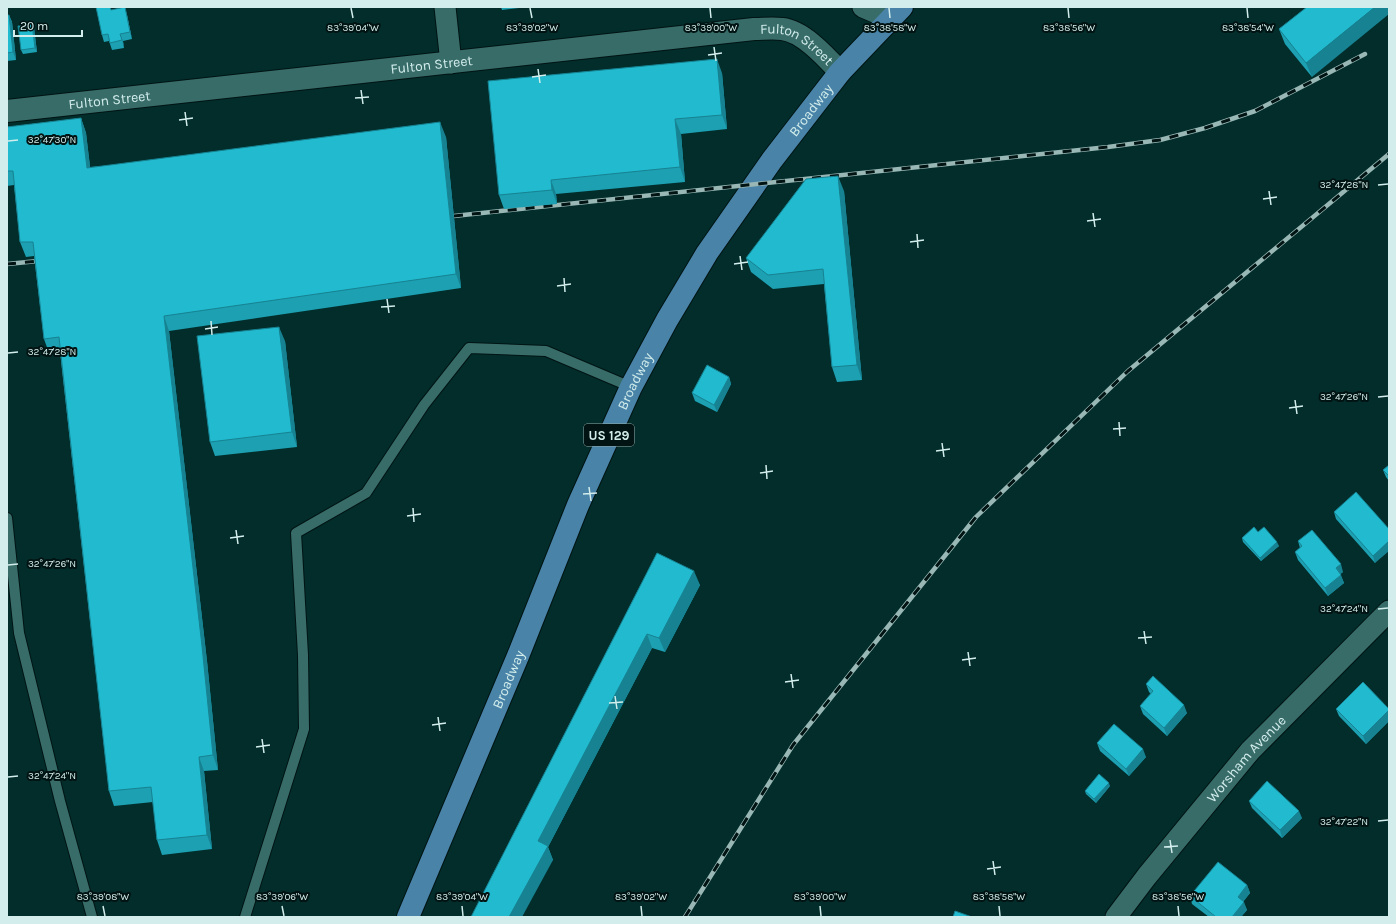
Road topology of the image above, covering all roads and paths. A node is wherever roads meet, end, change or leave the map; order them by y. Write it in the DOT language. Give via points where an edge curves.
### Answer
graph roads {
  1 [pos="445,7"];
  2 [pos="864,7"];
  3 [pos="896,13"];
  4 [pos="451,63"];
  5 [pos="840,72"];
  6 [pos="7,110"];
  7 [pos="631,387"];
  8 [pos="7,518"];
  9 [pos="1389,611"];
  10 [pos="92,917"];
  11 [pos="244,917"];
  12 [pos="408,917"];
  13 [pos="1116,917"];
  1 -- 4 [label="street"];
  2 -- 3 [label="street"];
  3 -- 5 [label="main road, Broadway / US 129"];
  4 -- 5 [label="street, Fulton Street" via="746,30 783,29 805,38"];
  4 -- 6 [label="street, Fulton Street"];
  5 -- 7 [label="main road, Broadway / US 129" via="772,160 707,253"];
  7 -- 11 [label="lane" via="546,351 469,348 424,405 366,494 296,533 304,729"];
  7 -- 12 [label="main road, Broadway / US 129" via="578,505 515,663"];
  8 -- 10 [label="lane" via="19,633 60,801"];
  9 -- 13 [label="street, Worsham Avenue" via="1250,751"];
}
